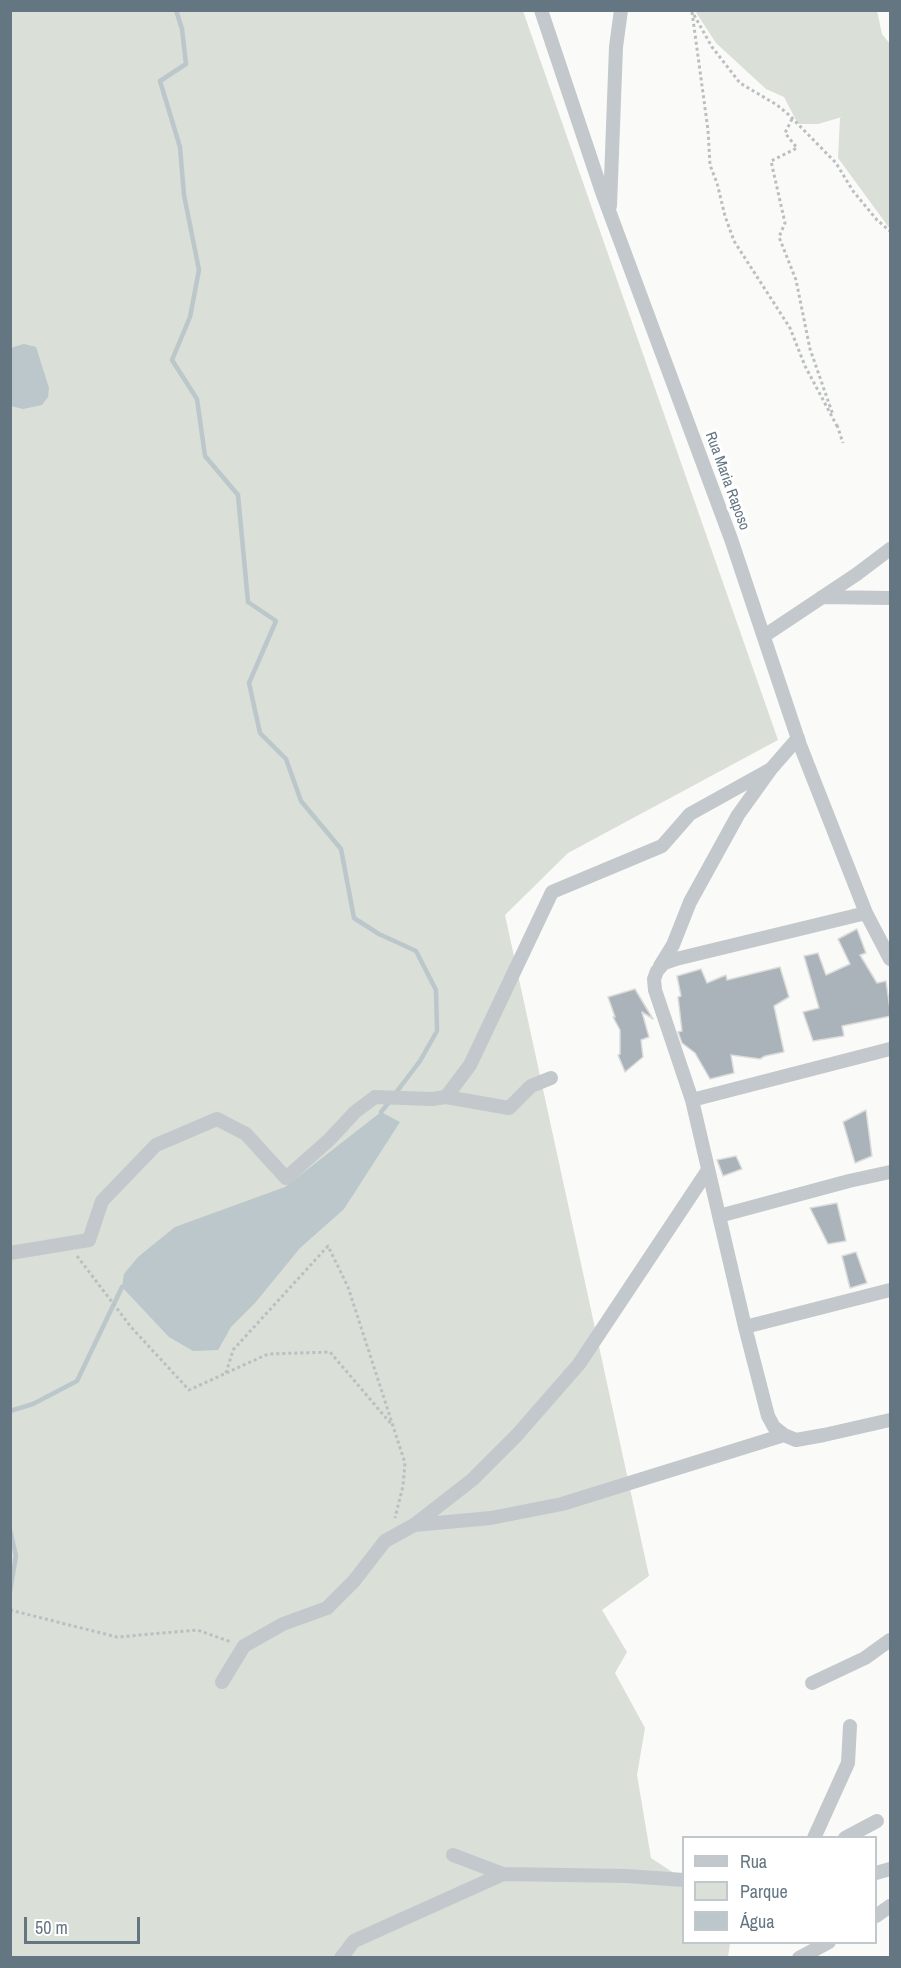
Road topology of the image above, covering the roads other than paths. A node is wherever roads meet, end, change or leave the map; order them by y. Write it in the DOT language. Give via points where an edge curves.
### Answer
graph roads {
  1 [pos="541,10"];
  2 [pos="621,10"];
  3 [pos="610,214"];
  4 [pos="891,549"];
  5 [pos="822,597"];
  6 [pos="891,598"];
  7 [pos="764,636"];
  8 [pos="798,738"];
  9 [pos="771,769"];
  10 [pos="866,913"];
  11 [pos="891,958"];
  12 [pos="657,971"];
  13 [pos="891,1049"];
  14 [pos="551,1078"];
  15 [pos="446,1097"];
  16 [pos="692,1100"];
  17 [pos="708,1170"];
  18 [pos="891,1172"];
  19 [pos="719,1216"];
  20 [pos="10,1253"];
  21 [pos="891,1290"];
  22 [pos="745,1327"];
  23 [pos="891,1419"];
  24 [pos="784,1435"];
  25 [pos="414,1525"];
  26 [pos="891,1640"];
  27 [pos="222,1682"];
  28 [pos="812,1683"];
  29 [pos="850,1726"];
  30 [pos="877,1821"];
  31 [pos="815,1836"];
  32 [pos="849,1836"];
  33 [pos="453,1855"];
  34 [pos="503,1874"];
  35 [pos="682,1880"];
  36 [pos="891,1906"];
  37 [pos="877,1915"];
  38 [pos="825,1944"];
  39 [pos="341,1958"];
  40 [pos="799,1958"];
  1 -- 3 [label="street, Rua Maria Raposo"];
  2 -- 3 [label="street" via="616,47"];
  3 -- 7 [label="street, Rua Maria Raposo"];
  4 -- 5 [label="street"];
  5 -- 6 [label="street"];
  5 -- 7 [label="street"];
  7 -- 8 [label="street, Rua Maria Raposo"];
  8 -- 9 [label="street"];
  8 -- 10 [label="street, Rua Maria Raposo"];
  9 -- 12 [label="street" via="738,815"];
  9 -- 15 [label="street" via="690,814 662,846 552,892 470,1065"];
  10 -- 11 [label="street, Rua Maria Raposo"];
  10 -- 12 [label="street" via="676,959 664,963"];
  12 -- 16 [label="street" via="655,990"];
  13 -- 16 [label="street"];
  14 -- 15 [label="street" via="531,1086 509,1107"];
  15 -- 20 [label="street" via="375,1097 286,1178 246,1134 217,1119 156,1145 102,1201 89,1240"];
  16 -- 17 [label="street"];
  17 -- 19 [label="street"];
  17 -- 25 [label="street" via="579,1364 518,1435 472,1480"];
  18 -- 19 [label="street"];
  19 -- 22 [label="street"];
  21 -- 22 [label="street"];
  22 -- 24 [label="street" via="768,1416"];
  23 -- 24 [label="street" via="805,1439"];
  24 -- 25 [label="street" via="562,1504 491,1518"];
  25 -- 27 [label="street" via="388,1540 327,1608 283,1624 244,1646"];
  26 -- 28 [label="street" via="865,1658"];
  29 -- 31 [label="street" via="848,1763"];
  30 -- 32 [label="street"];
  33 -- 34 [label="street"];
  34 -- 35 [label="street"];
  34 -- 39 [label="street" via="354,1941"];
  36 -- 37 [label="street"];
  38 -- 40 [label="street"];
}
